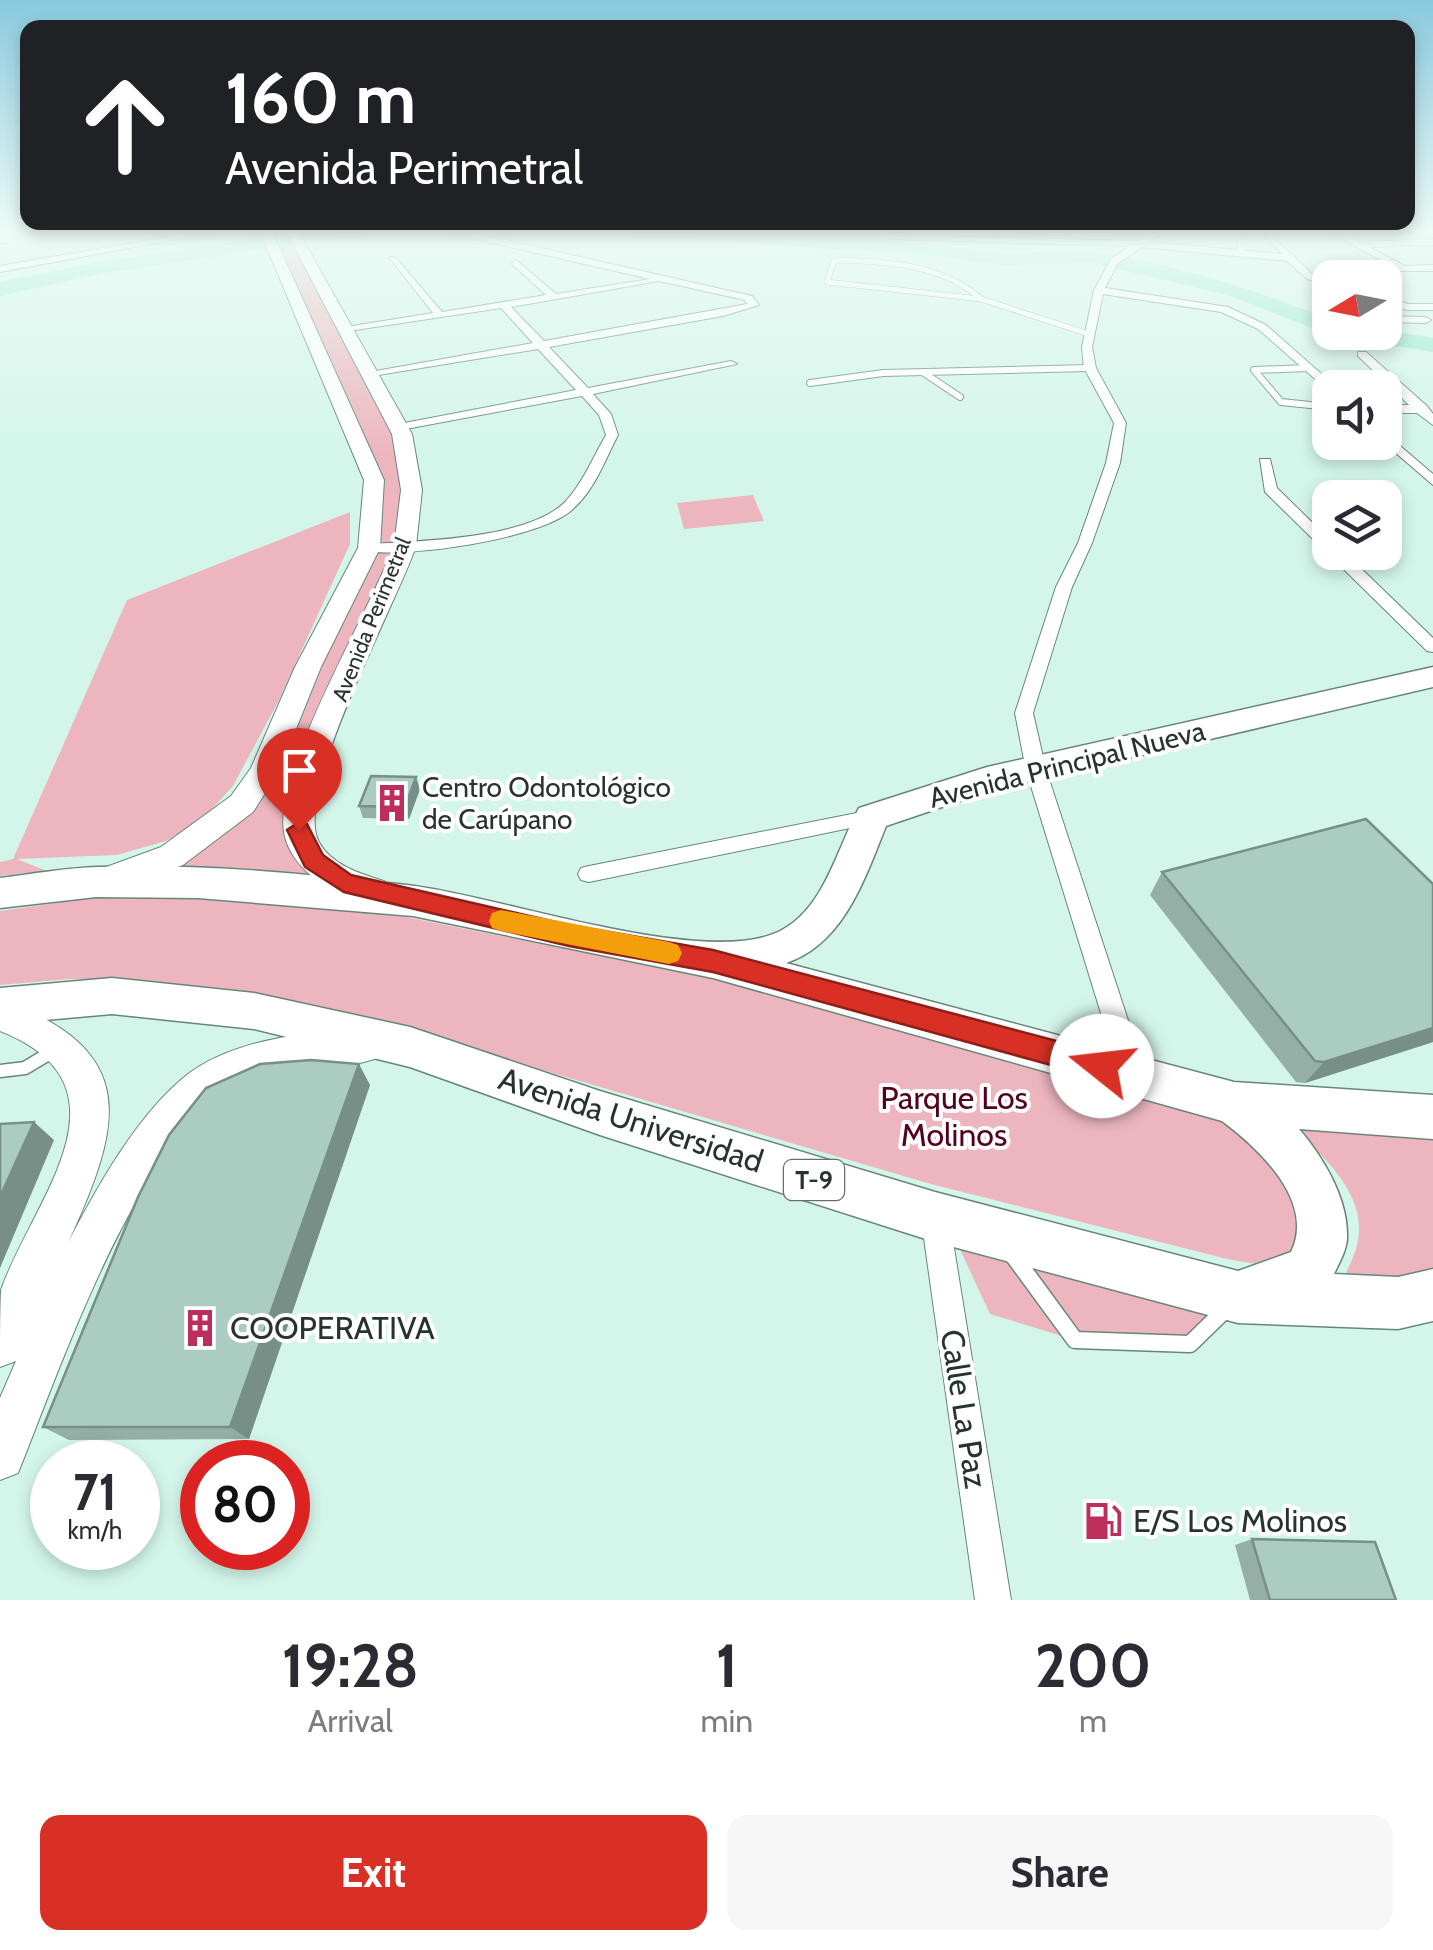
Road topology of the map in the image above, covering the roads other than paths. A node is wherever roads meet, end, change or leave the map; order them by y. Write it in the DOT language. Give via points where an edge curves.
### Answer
graph roads {
  1 [pos="300,304"];
  2 [pos="331,304"];
  3 [pos="431,304"];
  4 [pos="503,304"];
  5 [pos="754,304"];
  6 [pos="995,304"];
  7 [pos="1096,304"];
  8 [pos="1194,304"];
  9 [pos="1402,305"];
  10 [pos="1433,308"];
  11 [pos="440,314"];
  12 [pos="1402,319"];
  13 [pos="1433,320"];
  14 [pos="346,331"];
  15 [pos="1089,334"];
  16 [pos="315,338"];
  17 [pos="540,344"];
  18 [pos="1362,354"];
  19 [pos="731,364"];
  20 [pos="1090,368"];
  21 [pos="1308,368"];
  22 [pos="924,372"];
  23 [pos="1312,372"];
  24 [pos="370,375"];
  25 [pos="810,384"];
  26 [pos="584,392"];
  27 [pos="960,397"];
  28 [pos="1312,405"];
  29 [pos="1402,409"];
  30 [pos="1418,409"];
  31 [pos="1433,410"];
  32 [pos="1433,422"];
  33 [pos="399,428"];
  34 [pos="1402,453"];
  35 [pos="1265,462"];
  36 [pos="1433,481"];
  37 [pos="1312,530"];
  38 [pos="405,547"];
  39 [pos="368,548"];
  40 [pos="1353,570"];
  41 [pos="1433,648"];
  42 [pos="1433,677"];
  43 [pos="1036,770"];
  44 [pos="872,817"];
  45 [pos="590,874"];
  46 [pos="96,882"];
  47 [pos="0,893"];
  48 [pos="413,902"];
  49 [pos="713,961"];
  50 [pos="0,1006"];
  51 [pos="0,1015"];
  52 [pos="395,1044"];
  53 [pos="60,1047"];
  54 [pos="0,1071"];
  55 [pos="1133,1075"];
  56 [pos="1234,1103"];
  57 [pos="1433,1117"];
  58 [pos="935,1218"];
  59 [pos="997,1234"];
  60 [pos="1433,1295"];
  61 [pos="1238,1297"];
  62 [pos="0,1344"];
  63 [pos="0,1456"];
  64 [pos="993,1600"];
  1 -- 16 [label="main road, Avenida Perimetral"];
  2 -- 14 [label="main road, Avenida Perimetral"];
  3 -- 11 [label="street"];
  4 -- 11 [label="street"];
  4 -- 17 [label="street"];
  5 -- 17 [label="street"];
  6 -- 15 [label="lane"];
  7 -- 15 [label="street"];
  8 -- 21 [label="street" via="1224,308 1262,328"];
  9 -- 10 [label="street"];
  11 -- 14 [label="street"];
  12 -- 13 [label="street"];
  14 -- 16 [label="main road"];
  14 -- 24 [label="main road, Avenida Perimetral"];
  15 -- 20 [label="street"];
  16 -- 39 [label="main road, Avenida Perimetral" via="374,480"];
  17 -- 24 [label="street"];
  17 -- 26 [label="street"];
  18 -- 30 [label="street"];
  19 -- 26 [label="street"];
  20 -- 22 [label="lane"];
  20 -- 43 [label="street" via="1120,424 1101,501 1064,587 1024,712"];
  21 -- 23 [label="street"];
  21 -- 28 [label="lane" via="1254,370 1282,402"];
  22 -- 25 [label="lane"];
  22 -- 27 [label="lane"];
  24 -- 33 [label="main road, Avenida Perimetral"];
  26 -- 33 [label="street"];
  26 -- 38 [label="street" via="605,414 612,435 566,509 513,530"];
  29 -- 30 [label="street"];
  30 -- 31 [label="street"];
  30 -- 32 [label="street"];
  33 -- 38 [label="main road, Avenida Perimetral" via="414,494"];
  34 -- 36 [label="street"];
  35 -- 37 [label="street" via="1270,489"];
  38 -- 39 [label="street"];
  38 -- 48 [label="main road, Avenida Perimetral" via="306,777 299,830 314,861 344,882"];
  39 -- 46 [label="main road, Avenida Perimetral" via="242,804 172,856"];
  40 -- 41 [label="street"];
  42 -- 43 [label="highway, Avenida Principal Nueva"];
  43 -- 44 [label="highway, Avenida Principal Nueva" via="949,789"];
  43 -- 55 [label="street"];
  44 -- 45 [label="street"];
  44 -- 49 [label="highway" via="821,918 790,946"];
  46 -- 47 [label="highway"];
  46 -- 48 [label="highway" via="250,884"];
  48 -- 49 [label="highway"];
  49 -- 55 [label="highway"];
  50 -- 52 [label="highway, Avenida Universidad / T-9" via="112,996 254,1011"];
  51 -- 53 [label="main road"];
  52 -- 58 [label="highway, Avenida Universidad / T-9"];
  52 -- 63 [label="main road" via="317,1047 264,1058 204,1085 144,1150 106,1212"];
  53 -- 54 [label="lane" via="25,1068"];
  53 -- 62 [label="main road" via="86,1082 88,1146"];
  55 -- 56 [label="highway"];
  56 -- 57 [label="highway"];
  56 -- 61 [label="highway" via="1280,1140 1311,1185 1323,1238 1309,1272"];
  58 -- 59 [label="highway, Avenida Universidad / T-9"];
  58 -- 64 [label="street, Calle La Paz"];
  59 -- 61 [label="highway, Avenida Universidad / T-9"];
  59 -- 61 [label="lane" via="1075,1340 1190,1344"];
  60 -- 61 [label="highway, Avenida Universidad / T-9" via="1398,1303"];
}
